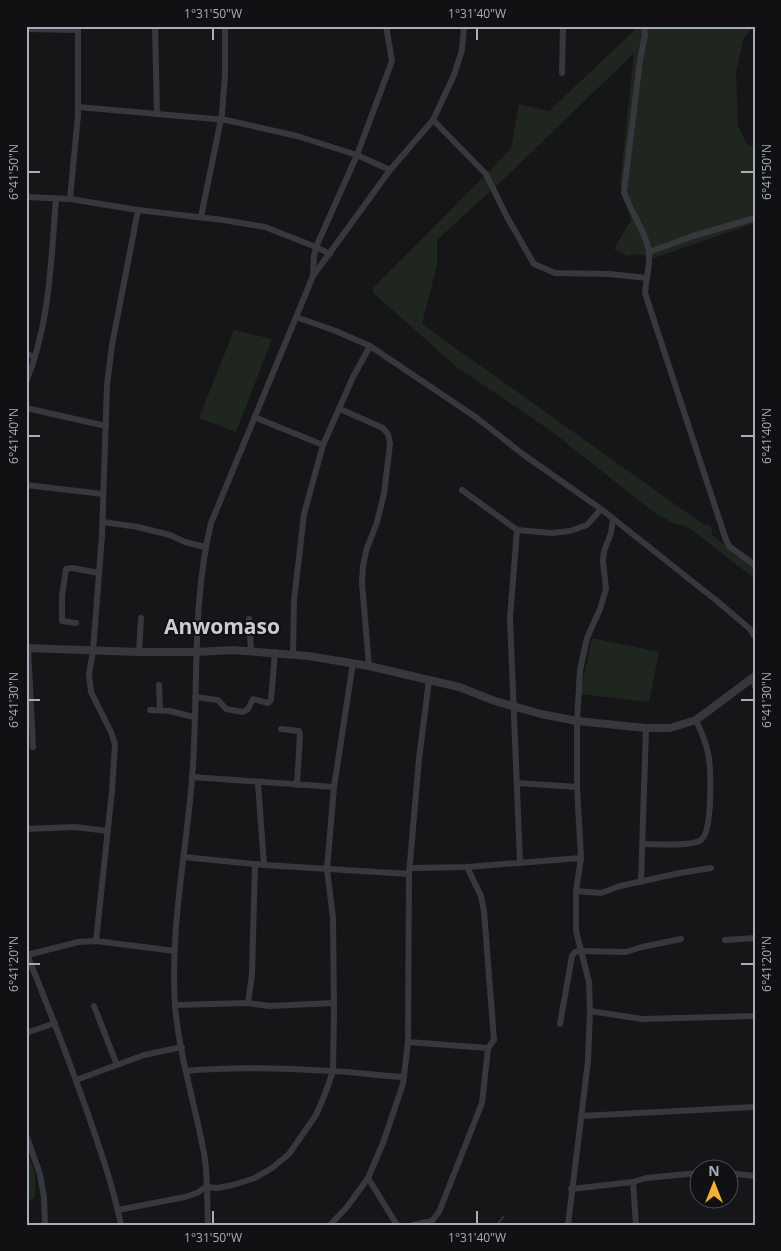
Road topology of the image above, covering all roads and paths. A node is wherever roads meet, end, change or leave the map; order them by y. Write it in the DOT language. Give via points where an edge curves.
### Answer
graph roads {
  1 [pos="155,26"];
  2 [pos="225,26"];
  3 [pos="386,26"];
  4 [pos="464,26"];
  5 [pos="562,26"];
  6 [pos="644,26"];
  7 [pos="78,28"];
  8 [pos="26,29"];
  9 [pos="562,73"];
  10 [pos="78,107"];
  11 [pos="157,114"];
  12 [pos="221,119"];
  13 [pos="433,120"];
  14 [pos="358,155"];
  15 [pos="390,170"];
  16 [pos="26,197"];
  17 [pos="56,199"];
  18 [pos="70,199"];
  19 [pos="138,210"];
  20 [pos="201,216"];
  21 [pos="755,218"];
  22 [pos="316,247"];
  23 [pos="650,252"];
  24 [pos="330,254"];
  25 [pos="312,276"];
  26 [pos="647,278"];
  27 [pos="296,317"];
  28 [pos="370,346"];
  29 [pos="26,354"];
  30 [pos="35,357"];
  31 [pos="26,382"];
  32 [pos="26,408"];
  33 [pos="340,409"];
  34 [pos="254,417"];
  35 [pos="106,426"];
  36 [pos="323,445"];
  37 [pos="27,486"];
  38 [pos="462,490"];
  39 [pos="103,494"];
  40 [pos="601,509"];
  41 [pos="613,519"];
  42 [pos="103,522"];
  43 [pos="517,530"];
  44 [pos="205,547"];
  45 [pos="755,565"];
  46 [pos="99,573"];
  47 [pos="141,618"];
  48 [pos="248,619"];
  49 [pos="76,623"];
  50 [pos="755,637"];
  51 [pos="27,648"];
  52 [pos="252,651"];
  53 [pos="93,652"];
  54 [pos="139,652"];
  55 [pos="196,652"];
  56 [pos="275,652"];
  57 [pos="293,654"];
  58 [pos="353,663"];
  59 [pos="369,666"];
  60 [pos="753,677"];
  61 [pos="429,680"];
  62 [pos="159,685"];
  63 [pos="755,686"];
  64 [pos="194,698"];
  65 [pos="515,707"];
  66 [pos="150,710"];
  67 [pos="160,710"];
  68 [pos="194,717"];
  69 [pos="696,720"];
  70 [pos="577,721"];
  71 [pos="646,728"];
  72 [pos="281,729"];
  73 [pos="33,747"];
  74 [pos="192,777"];
  75 [pos="258,783"];
  76 [pos="517,783"];
  77 [pos="297,785"];
  78 [pos="334,787"];
  79 [pos="577,787"];
  80 [pos="26,829"];
  81 [pos="108,831"];
  82 [pos="643,844"];
  83 [pos="184,857"];
  84 [pos="580,858"];
  85 [pos="520,863"];
  86 [pos="255,864"];
  87 [pos="264,865"];
  88 [pos="466,867"];
  89 [pos="711,868"];
  90 [pos="327,869"];
  91 [pos="410,871"];
  92 [pos="641,882"];
  93 [pos="576,890"];
  94 [pos="755,938"];
  95 [pos="682,940"];
  96 [pos="725,940"];
  97 [pos="96,941"];
  98 [pos="175,951"];
  99 [pos="580,951"];
  100 [pos="27,954"];
  101 [pos="248,1003"];
  102 [pos="334,1003"];
  103 [pos="175,1005"];
  104 [pos="94,1006"];
  105 [pos="590,1012"];
  106 [pos="755,1016"];
  107 [pos="55,1023"];
  108 [pos="560,1024"];
  109 [pos="26,1033"];
  110 [pos="408,1042"];
  111 [pos="182,1047"];
  112 [pos="488,1048"];
  113 [pos="117,1065"];
  114 [pos="186,1071"];
  115 [pos="333,1071"];
  116 [pos="404,1076"];
  117 [pos="76,1080"];
  118 [pos="755,1107"];
  119 [pos="580,1116"];
  120 [pos="26,1135"];
  121 [pos="688,1174"];
  122 [pos="738,1174"];
  123 [pos="755,1176"];
  124 [pos="368,1178"];
  125 [pos="634,1182"];
  126 [pos="206,1187"];
  127 [pos="571,1189"];
  128 [pos="118,1210"];
  129 [pos="432,1223"];
  130 [pos="45,1225"];
  131 [pos="121,1225"];
  132 [pos="208,1225"];
  133 [pos="330,1225"];
  134 [pos="397,1225"];
  135 [pos="413,1225"];
  136 [pos="568,1225"];
  137 [pos="636,1225"];
  1 -- 11 [label="street"];
  2 -- 12 [label="street" via="226,75"];
  3 -- 14 [label="street" via="392,61"];
  4 -- 13 [label="street" via="462,50 454,75"];
  5 -- 9 [label="street"];
  6 -- 23 [label="street" via="624,192"];
  7 -- 8 [label="street"];
  7 -- 10 [label="street"];
  10 -- 11 [label="street"];
  10 -- 18 [label="street"];
  11 -- 12 [label="street"];
  12 -- 14 [label="street" via="297,136"];
  12 -- 20 [label="street"];
  13 -- 15 [label="street"];
  13 -- 26 [label="street" via="486,174 534,264 555,273"];
  14 -- 15 [label="street"];
  14 -- 22 [label="street"];
  15 -- 24 [label="street"];
  16 -- 17 [label="street"];
  17 -- 18 [label="street"];
  17 -- 30 [label="street" via="48,292"];
  18 -- 19 [label="street"];
  19 -- 20 [label="street"];
  19 -- 35 [label="street" via="112,345"];
  20 -- 22 [label="street" via="265,227"];
  21 -- 23 [label="street"];
  22 -- 24 [label="street"];
  22 -- 25 [label="street"];
  23 -- 26 [label="street"];
  24 -- 25 [label="street"];
  25 -- 27 [label="street"];
  26 -- 45 [label="street" via="645,293 726,540 730,547"];
  27 -- 28 [label="street"];
  27 -- 34 [label="street"];
  28 -- 33 [label="street"];
  28 -- 40 [label="street" via="477,418"];
  29 -- 30 [label="street"];
  30 -- 31 [label="street"];
  32 -- 35 [label="street"];
  33 -- 36 [label="street"];
  33 -- 59 [label="street" via="383,428 390,444 384,494 362,566"];
  34 -- 36 [label="street"];
  34 -- 44 [label="street" via="210,522"];
  35 -- 39 [label="street"];
  36 -- 57 [label="street" via="304,514 294,601"];
  37 -- 39 [label="street"];
  38 -- 43 [label="street"];
  39 -- 42 [label="street"];
  40 -- 41 [label="street"];
  40 -- 43 [label="street" via="587,525 570,531"];
  41 -- 50 [label="street" via="724,607"];
  41 -- 70 [label="street" via="604,551 606,589 587,638 580,670"];
  42 -- 44 [label="street" via="138,526"];
  42 -- 46 [label="street"];
  43 -- 65 [label="street" via="510,618"];
  44 -- 55 [label="street"];
  46 -- 49 [label="street" via="66,569 62,621"];
  46 -- 53 [label="street"];
  47 -- 54 [label="street"];
  48 -- 52 [label="street"];
  51 -- 53 [label="street"];
  51 -- 73 [label="street"];
  52 -- 55 [label="street"];
  52 -- 56 [label="street"];
  53 -- 54 [label="street"];
  53 -- 81 [label="street" via="90,687 115,744"];
  54 -- 55 [label="street"];
  55 -- 64 [label="street"];
  56 -- 57 [label="street"];
  56 -- 64 [label="street" via="271,700 268,703 253,699 248,710 243,712 226,709 218,700"];
  57 -- 58 [label="street"];
  58 -- 59 [label="street"];
  58 -- 78 [label="street"];
  59 -- 61 [label="street"];
  60 -- 63 [label="street"];
  60 -- 69 [label="street"];
  61 -- 65 [label="street"];
  61 -- 91 [label="street"];
  62 -- 67 [label="street"];
  64 -- 68 [label="street"];
  65 -- 70 [label="street"];
  65 -- 76 [label="street"];
  66 -- 67 [label="street"];
  67 -- 68 [label="street"];
  68 -- 74 [label="street"];
  69 -- 71 [label="street" via="670,728"];
  69 -- 82 [label="street" via="708,753 710,771 709,813 704,836 692,843"];
  70 -- 71 [label="street"];
  70 -- 79 [label="street"];
  71 -- 82 [label="street"];
  72 -- 77 [label="street" via="299,731"];
  74 -- 75 [label="street"];
  74 -- 83 [label="street"];
  75 -- 77 [label="street"];
  75 -- 87 [label="street"];
  76 -- 79 [label="street"];
  76 -- 85 [label="street"];
  77 -- 78 [label="street"];
  78 -- 90 [label="street"];
  79 -- 84 [label="street"];
  80 -- 81 [label="street" via="75,827"];
  81 -- 97 [label="street"];
  82 -- 92 [label="street"];
  83 -- 86 [label="street"];
  83 -- 98 [label="street"];
  84 -- 85 [label="street"];
  84 -- 93 [label="street"];
  85 -- 88 [label="street"];
  86 -- 87 [label="street"];
  86 -- 101 [label="street" via="252,974"];
  87 -- 90 [label="street"];
  88 -- 91 [label="street"];
  88 -- 112 [label="street" via="481,896 484,911 495,1035"];
  89 -- 92 [label="street"];
  90 -- 91 [label="street"];
  90 -- 102 [label="street" via="334,918"];
  91 -- 110 [label="street"];
  92 -- 93 [label="street" via="601,893"];
  93 -- 99 [label="street" via="576,931"];
  94 -- 96 [label="street"];
  95 -- 99 [label="street" via="626,952"];
  97 -- 98 [label="street"];
  97 -- 100 [label="street"];
  98 -- 103 [label="street"];
  99 -- 105 [label="street" via="589,982"];
  99 -- 108 [label="street" via="572,956"];
  100 -- 107 [label="street"];
  101 -- 102 [label="street" via="268,1006"];
  101 -- 103 [label="street"];
  102 -- 115 [label="street"];
  103 -- 111 [label="street"];
  104 -- 113 [label="street"];
  105 -- 106 [label="street" via="642,1019"];
  105 -- 119 [label="street" via="588,1061"];
  107 -- 109 [label="street"];
  107 -- 117 [label="street"];
  110 -- 112 [label="street"];
  110 -- 116 [label="street"];
  111 -- 113 [label="street"];
  111 -- 114 [label="street"];
  112 -- 129 [label="street" via="482,1103"];
  113 -- 117 [label="street"];
  114 -- 115 [label="street" via="237,1068"];
  114 -- 126 [label="street" via="204,1155"];
  115 -- 116 [label="street"];
  115 -- 126 [label="street" via="316,1115 289,1154 255,1178 217,1188"];
  116 -- 124 [label="street"];
  117 -- 128 [label="street"];
  118 -- 119 [label="street"];
  119 -- 127 [label="street"];
  120 -- 130 [label="street" via="42,1181"];
  121 -- 125 [label="street"];
  122 -- 123 [label="street"];
  124 -- 133 [label="street"];
  124 -- 134 [label="street"];
  125 -- 127 [label="street"];
  125 -- 137 [label="street"];
  126 -- 128 [label="street" via="185,1197"];
  126 -- 132 [label="street"];
  127 -- 136 [label="street"];
  128 -- 131 [label="street"];
  129 -- 135 [label="street"];
}
